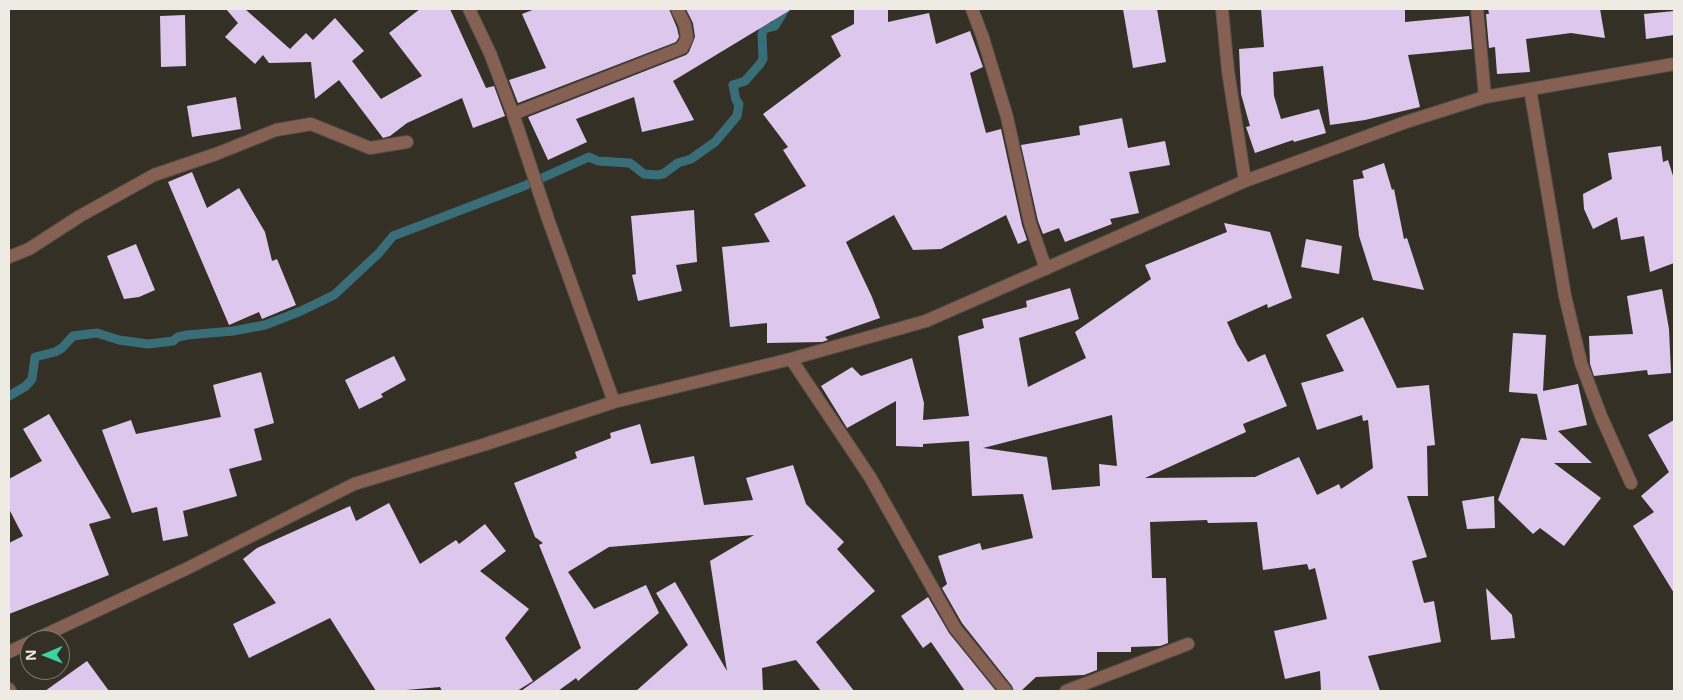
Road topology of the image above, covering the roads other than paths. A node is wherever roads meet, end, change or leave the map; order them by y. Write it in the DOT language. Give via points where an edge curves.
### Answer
graph roads {
  1 [pos="469,9"];
  2 [pos="677,9"];
  3 [pos="972,9"];
  4 [pos="1222,9"];
  5 [pos="1477,9"];
  6 [pos="1674,64"];
  7 [pos="1530,89"];
  8 [pos="1485,97"];
  9 [pos="513,114"];
  10 [pos="407,142"];
  11 [pos="1246,182"];
  12 [pos="9,257"];
  13 [pos="1046,269"];
  14 [pos="791,359"];
  15 [pos="614,402"];
  16 [pos="1631,483"];
  17 [pos="56,630"];
  18 [pos="1188,644"];
  19 [pos="1006,691"];
  20 [pos="1066,691"];
  1 -- 9 [label="street"];
  2 -- 9 [label="street" via="687,38 682,48"];
  3 -- 13 [label="street" via="1006,117 1030,222"];
  4 -- 11 [label="street" via="1228,71"];
  5 -- 8 [label="street"];
  6 -- 7 [label="street"];
  7 -- 8 [label="street"];
  7 -- 16 [label="street" via="1565,296 1581,363 1600,416"];
  8 -- 11 [label="street" via="1406,122"];
  9 -- 15 [label="street"];
  10 -- 12 [label="street" via="370,148 311,124 276,130 154,175 29,249"];
  11 -- 13 [label="street"];
  13 -- 14 [label="street" via="926,321"];
  14 -- 15 [label="street"];
  14 -- 19 [label="street" via="870,477 955,628"];
  15 -- 17 [label="street" via="354,484 186,570"];
  18 -- 20 [label="street"];
}
